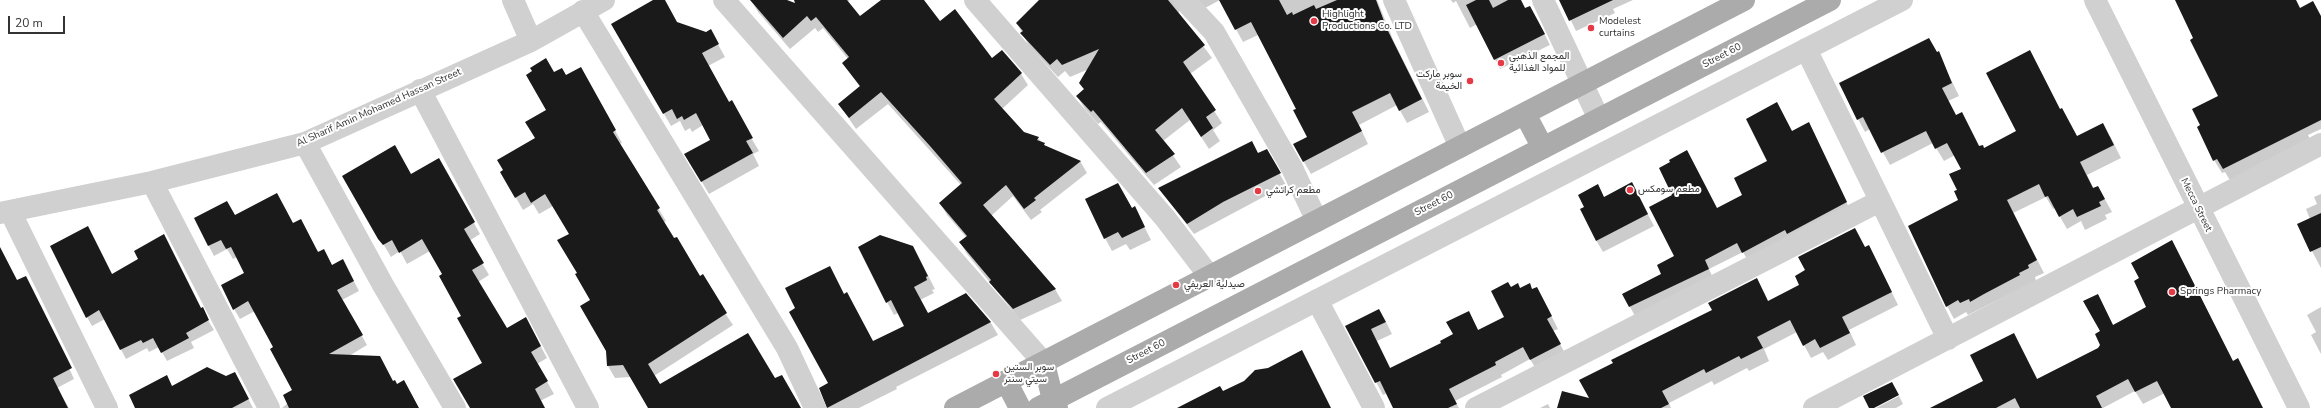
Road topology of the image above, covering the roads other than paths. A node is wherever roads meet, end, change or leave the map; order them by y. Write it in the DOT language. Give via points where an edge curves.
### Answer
graph roads {
  1 [pos="513,0"];
  2 [pos="604,0"];
  3 [pos="724,0"];
  4 [pos="975,0"];
  5 [pos="1184,0"];
  6 [pos="1394,0"];
  7 [pos="1543,0"];
  8 [pos="1744,0"];
  9 [pos="1830,0"];
  10 [pos="1902,0"];
  11 [pos="2095,0"];
  12 [pos="583,12"];
  13 [pos="531,41"];
  14 [pos="1806,49"];
  15 [pos="1583,84"];
  16 [pos="420,90"];
  17 [pos="1525,114"];
  18 [pos="1599,119"];
  19 [pos="304,143"];
  20 [pos="2321,144"];
  21 [pos="1460,147"];
  22 [pos="1542,148"];
  23 [pos="152,182"];
  24 [pos="1880,201"];
  25 [pos="2197,207"];
  26 [pos="5,212"];
  27 [pos="1317,221"];
  28 [pos="1210,277"];
  29 [pos="1317,300"];
  30 [pos="1948,339"];
  31 [pos="1044,362"];
  32 [pos="1006,381"];
  33 [pos="1049,405"];
  34 [pos="107,408"];
  35 [pos="269,408"];
  36 [pos="455,408"];
  37 [pos="588,408"];
  38 [pos="815,408"];
  39 [pos="955,408"];
  40 [pos="1020,408"];
  41 [pos="1107,408"];
  42 [pos="1374,408"];
  43 [pos="1476,408"];
  44 [pos="1814,408"];
  45 [pos="2299,408"];
  1 -- 13 [label="street"];
  2 -- 12 [label="street, Al Sharif Amin Mohamed Hassan Street"];
  3 -- 31 [label="street"];
  4 -- 28 [label="street" via="1165,218"];
  5 -- 27 [label="street" via="1214,32 1292,168"];
  6 -- 21 [label="street"];
  7 -- 15 [label="street"];
  8 -- 15 [label="main road"];
  9 -- 18 [label="main road, Street 60"];
  10 -- 14 [label="street"];
  11 -- 25 [label="street, Mecca Street"];
  12 -- 13 [label="street, Al Sharif Amin Mohamed Hassan Street"];
  12 -- 38 [label="street" via="787,348"];
  13 -- 16 [label="street, Al Sharif Amin Mohamed Hassan Street"];
  14 -- 24 [label="street"];
  14 -- 29 [label="street"];
  15 -- 17 [label="main road"];
  15 -- 18 [label="street"];
  16 -- 19 [label="street, Al Sharif Amin Mohamed Hassan Street"];
  16 -- 37 [label="street"];
  17 -- 21 [label="main road"];
  17 -- 22 [label="main road"];
  18 -- 22 [label="main road, Street 60"];
  19 -- 23 [label="street, Al Sharif Amin Mohamed Hassan Street"];
  19 -- 36 [label="street"];
  20 -- 25 [label="street"];
  21 -- 27 [label="main road"];
  22 -- 33 [label="main road, Street 60"];
  23 -- 26 [label="street, Al Sharif Amin Mohamed Hassan Street"];
  23 -- 35 [label="street"];
  24 -- 30 [label="street"];
  24 -- 43 [label="street"];
  25 -- 30 [label="street"];
  25 -- 45 [label="street, Mecca Street"];
  26 -- 34 [label="street"];
  27 -- 28 [label="main road"];
  28 -- 31 [label="main road"];
  29 -- 41 [label="street"];
  29 -- 42 [label="street"];
  30 -- 44 [label="street"];
  31 -- 32 [label="main road"];
  31 -- 33 [label="main road"];
  32 -- 39 [label="main road"];
  32 -- 40 [label="main road"];
}
